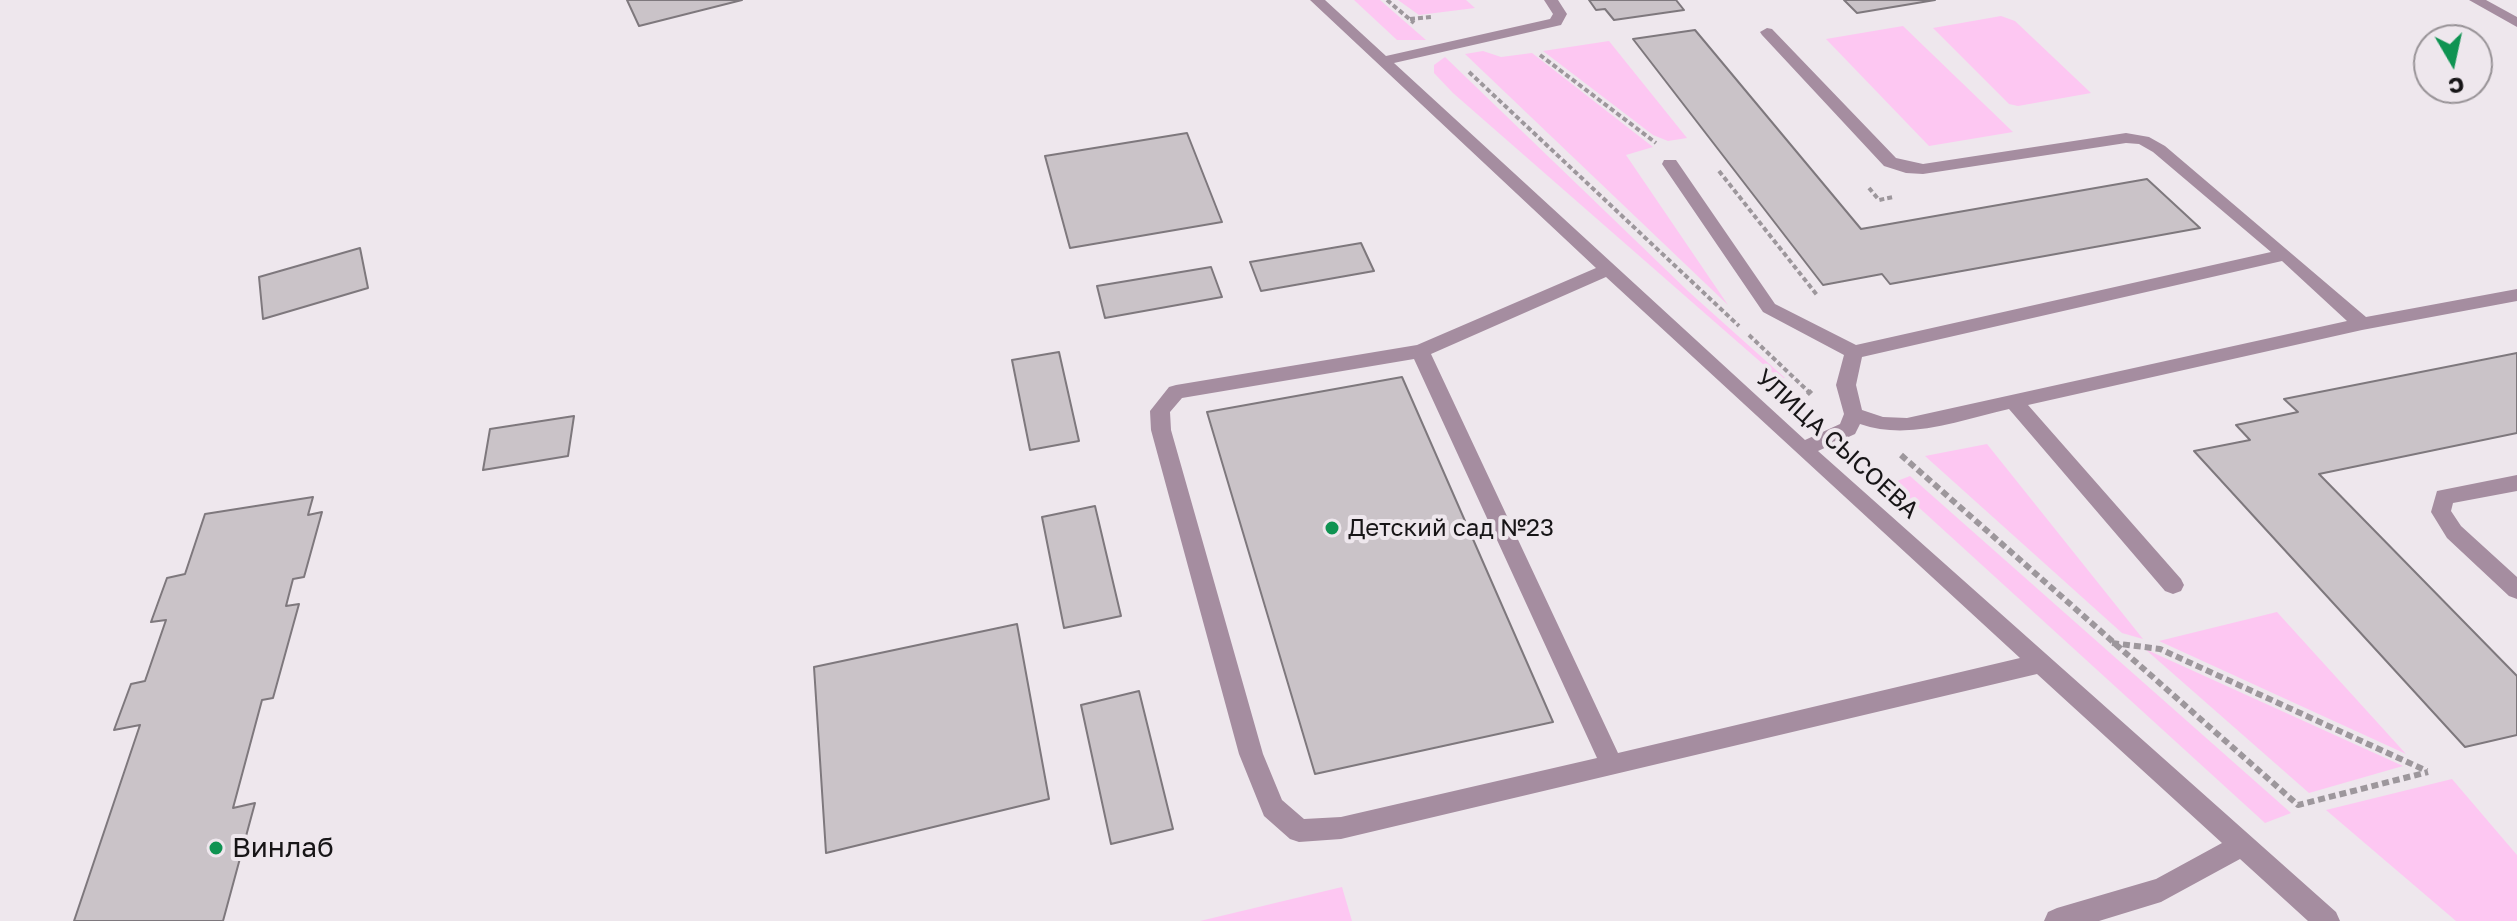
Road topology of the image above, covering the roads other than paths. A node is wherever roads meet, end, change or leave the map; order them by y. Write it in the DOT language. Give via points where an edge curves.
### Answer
graph roads {
  1 [pos="1317,0"];
  2 [pos="1551,0"];
  3 [pos="2476,0"];
  4 [pos="2517,23"];
  5 [pos="1767,32"];
  6 [pos="1384,61"];
  7 [pos="1670,164"];
  8 [pos="2285,255"];
  9 [pos="1609,269"];
  10 [pos="2517,295"];
  11 [pos="2362,324"];
  12 [pos="1420,351"];
  13 [pos="1854,352"];
  14 [pos="2013,401"];
  15 [pos="1854,414"];
  16 [pos="1803,449"];
  17 [pos="2517,483"];
  18 [pos="2173,585"];
  19 [pos="2517,590"];
  20 [pos="2041,663"];
  21 [pos="1612,765"];
  22 [pos="2243,844"];
  23 [pos="2057,921"];
  24 [pos="2327,921"];
  1 -- 6 [label="street, УЛИЦА СЫСОЕВА"];
  2 -- 6 [label="street" via="1560,14 1556,22"];
  3 -- 4 [label="street"];
  5 -- 8 [label="street" via="1890,162 1923,169 2126,138 2143,140"];
  6 -- 9 [label="street, УЛИЦА СЫСОЕВА"];
  7 -- 13 [label="street" via="1769,308"];
  8 -- 11 [label="street"];
  8 -- 13 [label="street"];
  9 -- 12 [label="street"];
  9 -- 16 [label="street, УЛИЦА СЫСОЕВА"];
  10 -- 11 [label="street"];
  11 -- 14 [label="street"];
  12 -- 21 [label="street"];
  12 -- 21 [label="street" via="1176,392 1160,411 1247,740 1273,808 1299,831 1341,828"];
  13 -- 15 [label="street" via="1846,385"];
  14 -- 15 [label="street" via="1907,425 1882,424"];
  14 -- 18 [label="street"];
  15 -- 16 [label="street" via="1848,429"];
  16 -- 20 [label="street, УЛИЦА СЫСОЕВА"];
  17 -- 19 [label="street" via="2444,497 2441,512 2454,532"];
  20 -- 21 [label="street"];
  20 -- 22 [label="street, УЛИЦА СЫСОЕВА"];
  22 -- 23 [label="street" via="2161,890"];
  22 -- 24 [label="street, УЛИЦА СЫСОЕВА"];
}
